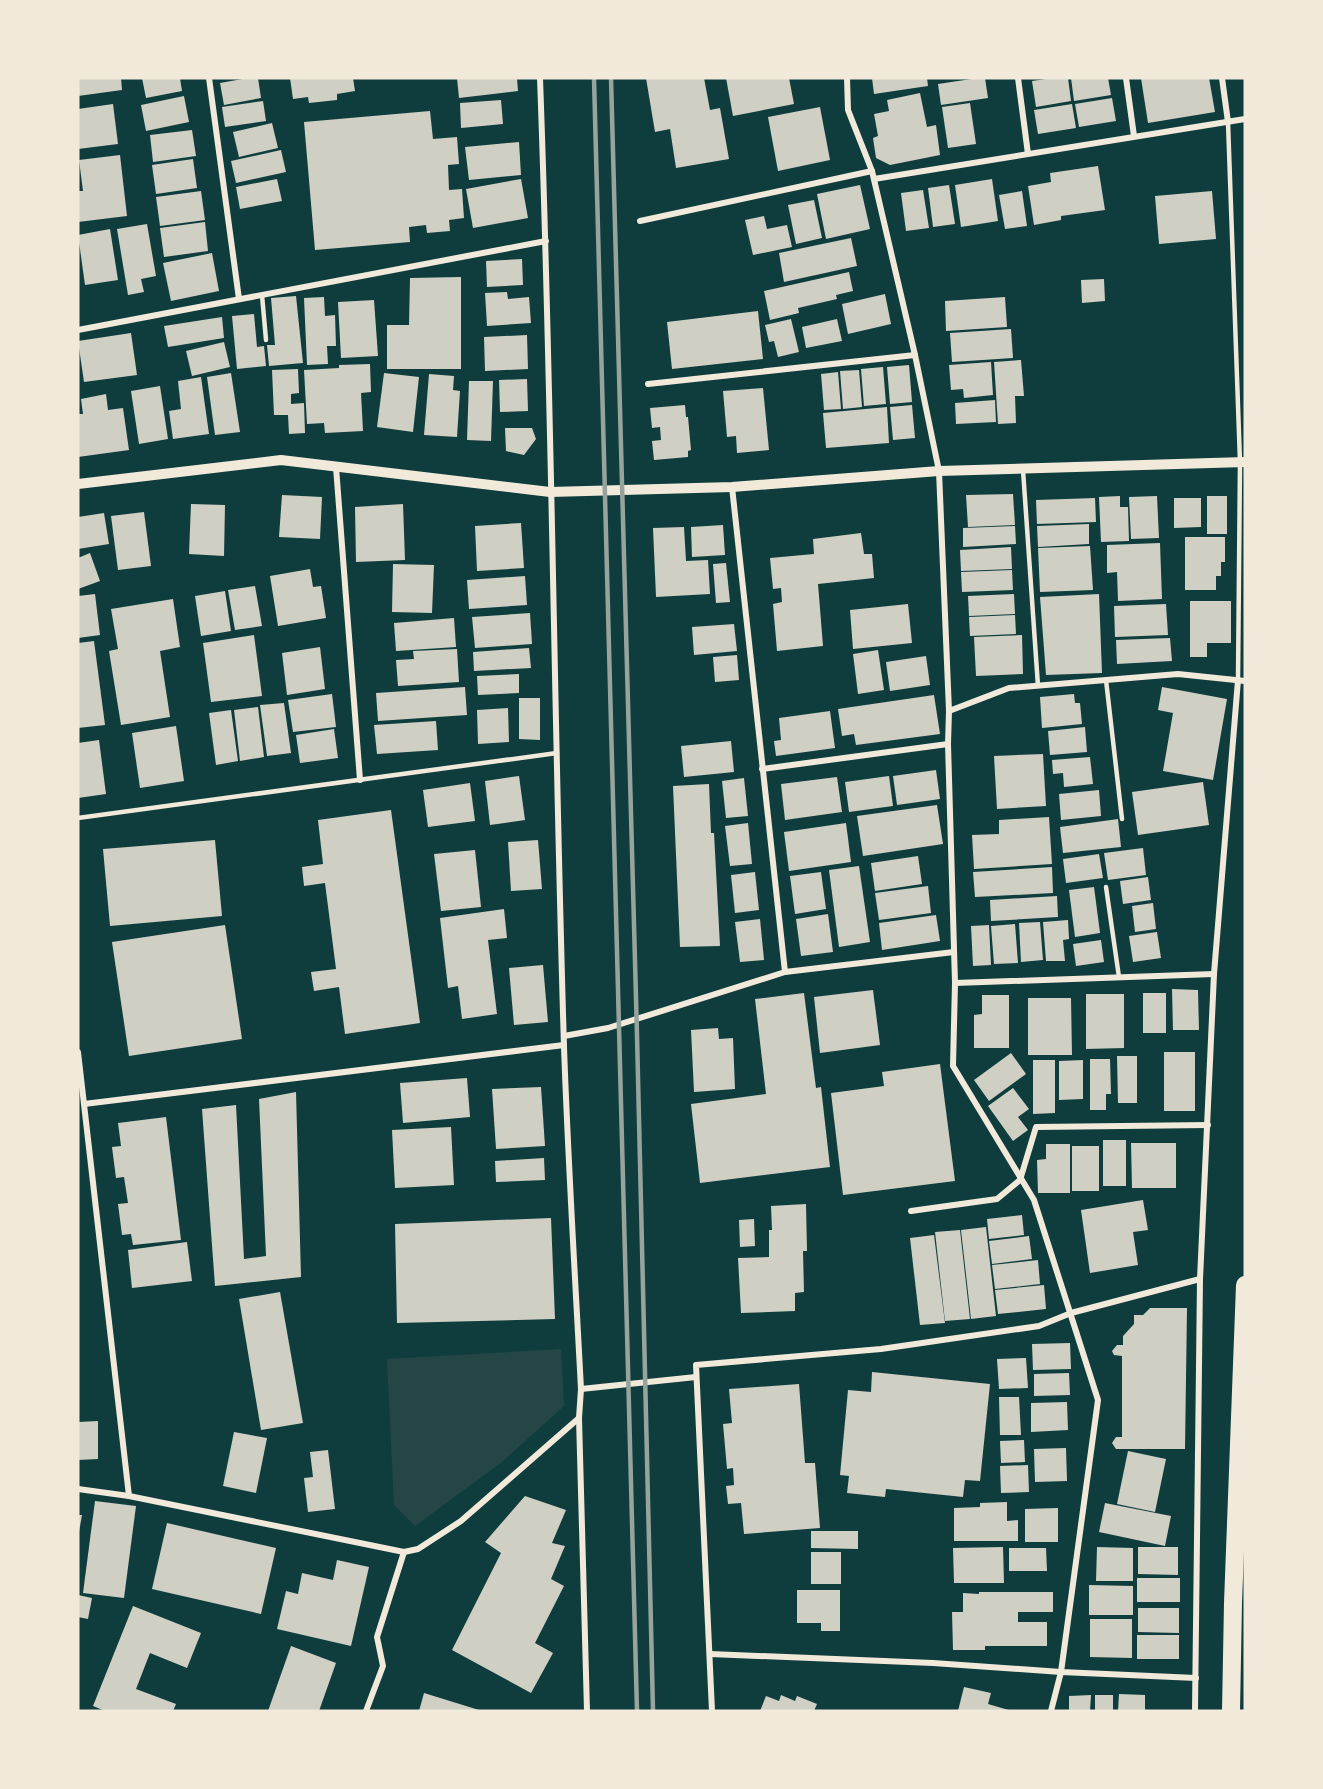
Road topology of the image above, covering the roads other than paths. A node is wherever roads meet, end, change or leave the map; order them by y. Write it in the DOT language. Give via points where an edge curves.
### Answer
graph roads {
  1 [pos="209,78"];
  2 [pos="540,78"];
  3 [pos="846,78"];
  4 [pos="1018,78"];
  5 [pos="1126,78"];
  6 [pos="1222,78"];
  7 [pos="1245,119"];
  8 [pos="1228,122"];
  9 [pos="1134,136"];
  10 [pos="1028,154"];
  11 [pos="872,171"];
  12 [pos="874,179"];
  13 [pos="640,221"];
  14 [pos="546,241"];
  15 [pos="262,295"];
  16 [pos="239,299"];
  17 [pos="78,330"];
  18 [pos="266,339"];
  19 [pos="915,355"];
  20 [pos="648,384"];
  21 [pos="1243,462"];
  22 [pos="336,467"];
  23 [pos="1023,468"];
  24 [pos="939,471"];
  25 [pos="78,484"];
  26 [pos="732,487"];
  27 [pos="550,492"];
  28 [pos="1106,680"];
  29 [pos="1242,680"];
  30 [pos="1038,686"];
  31 [pos="949,711"];
  32 [pos="948,744"];
  33 [pos="557,753"];
  34 [pos="762,769"];
  35 [pos="360,780"];
  36 [pos="78,818"];
  37 [pos="1122,819"];
  38 [pos="1106,887"];
  39 [pos="954,952"];
  40 [pos="785,972"];
  41 [pos="1214,974"];
  42 [pos="1119,977"];
  43 [pos="955,983"];
  44 [pos="564,1036"];
  45 [pos="564,1045"];
  46 [pos="78,1052"];
  47 [pos="84,1104"];
  48 [pos="1208,1125"];
  49 [pos="1020,1180"];
  50 [pos="911,1211"];
  51 [pos="1200,1279"];
  52 [pos="1245,1285"];
  53 [pos="1071,1313"];
  54 [pos="696,1377"];
  55 [pos="581,1389"];
  56 [pos="579,1418"];
  57 [pos="78,1490"];
  58 [pos="129,1496"];
  59 [pos="404,1552"];
  60 [pos="710,1654"];
  61 [pos="1061,1672"];
  62 [pos="1196,1678"];
  63 [pos="366,1711"];
  64 [pos="587,1711"];
  65 [pos="712,1711"];
  66 [pos="1051,1711"];
  67 [pos="1195,1711"];
  68 [pos="1231,1711"];
  1 -- 16 [label="street"];
  2 -- 14 [label="street"];
  3 -- 11 [label="street" via="848,110"];
  4 -- 10 [label="street"];
  5 -- 9 [label="street"];
  6 -- 8 [label="street"];
  7 -- 8 [label="street"];
  8 -- 9 [label="street"];
  8 -- 21 [label="lane"];
  9 -- 10 [label="street"];
  10 -- 12 [label="street"];
  11 -- 12 [label="street"];
  11 -- 13 [label="street"];
  12 -- 19 [label="street"];
  14 -- 15 [label="street"];
  14 -- 27 [label="street"];
  15 -- 16 [label="street"];
  15 -- 18 [label="lane"];
  16 -- 17 [label="street"];
  19 -- 20 [label="street"];
  19 -- 24 [label="street"];
  21 -- 23 [label="street"];
  21 -- 29 [label="lane"];
  22 -- 25 [label="street" via="281,460"];
  22 -- 27 [label="street"];
  22 -- 35 [label="street"];
  23 -- 24 [label="street"];
  23 -- 30 [label="lane"];
  24 -- 26 [label="street"];
  24 -- 31 [label="street"];
  26 -- 27 [label="street"];
  26 -- 34 [label="street"];
  27 -- 33 [label="street"];
  28 -- 29 [label="street" via="1178,674"];
  28 -- 30 [label="street"];
  28 -- 37 [label="lane"];
  29 -- 41 [label="street"];
  30 -- 31 [label="street" via="1009,688"];
  31 -- 32 [label="street"];
  32 -- 34 [label="street"];
  32 -- 39 [label="street"];
  33 -- 35 [label="lane"];
  33 -- 44 [label="street"];
  34 -- 40 [label="street"];
  35 -- 36 [label="lane"];
  38 -- 42 [label="lane"];
  39 -- 40 [label="street"];
  39 -- 43 [label="street"];
  40 -- 44 [label="street" via="608,1028"];
  41 -- 42 [label="street"];
  41 -- 48 [label="street"];
  42 -- 43 [label="street"];
  43 -- 49 [label="street" via="953,1066"];
  44 -- 45 [label="street"];
  45 -- 47 [label="street"];
  45 -- 55 [label="street"];
  46 -- 47 [label="street"];
  47 -- 58 [label="street"];
  48 -- 49 [label="street" via="1036,1127"];
  48 -- 51 [label="street"];
  49 -- 50 [label="street" via="997,1199"];
  49 -- 53 [label="street" via="1034,1200"];
  51 -- 53 [label="street"];
  51 -- 62 [label="street"];
  52 -- 68 [label="highway"];
  53 -- 54 [label="street" via="1039,1326 881,1349 696,1365"];
  53 -- 61 [label="street" via="1098,1400"];
  54 -- 55 [label="street"];
  54 -- 60 [label="street"];
  55 -- 56 [label="street"];
  56 -- 59 [label="street" via="460,1521 418,1549"];
  56 -- 64 [label="street"];
  57 -- 58 [label="street"];
  58 -- 59 [label="street"];
  59 -- 63 [label="street" via="377,1637 383,1666"];
  60 -- 61 [label="street"];
  60 -- 65 [label="street"];
  61 -- 62 [label="street"];
  61 -- 66 [label="street"];
  62 -- 67 [label="street"];
}
